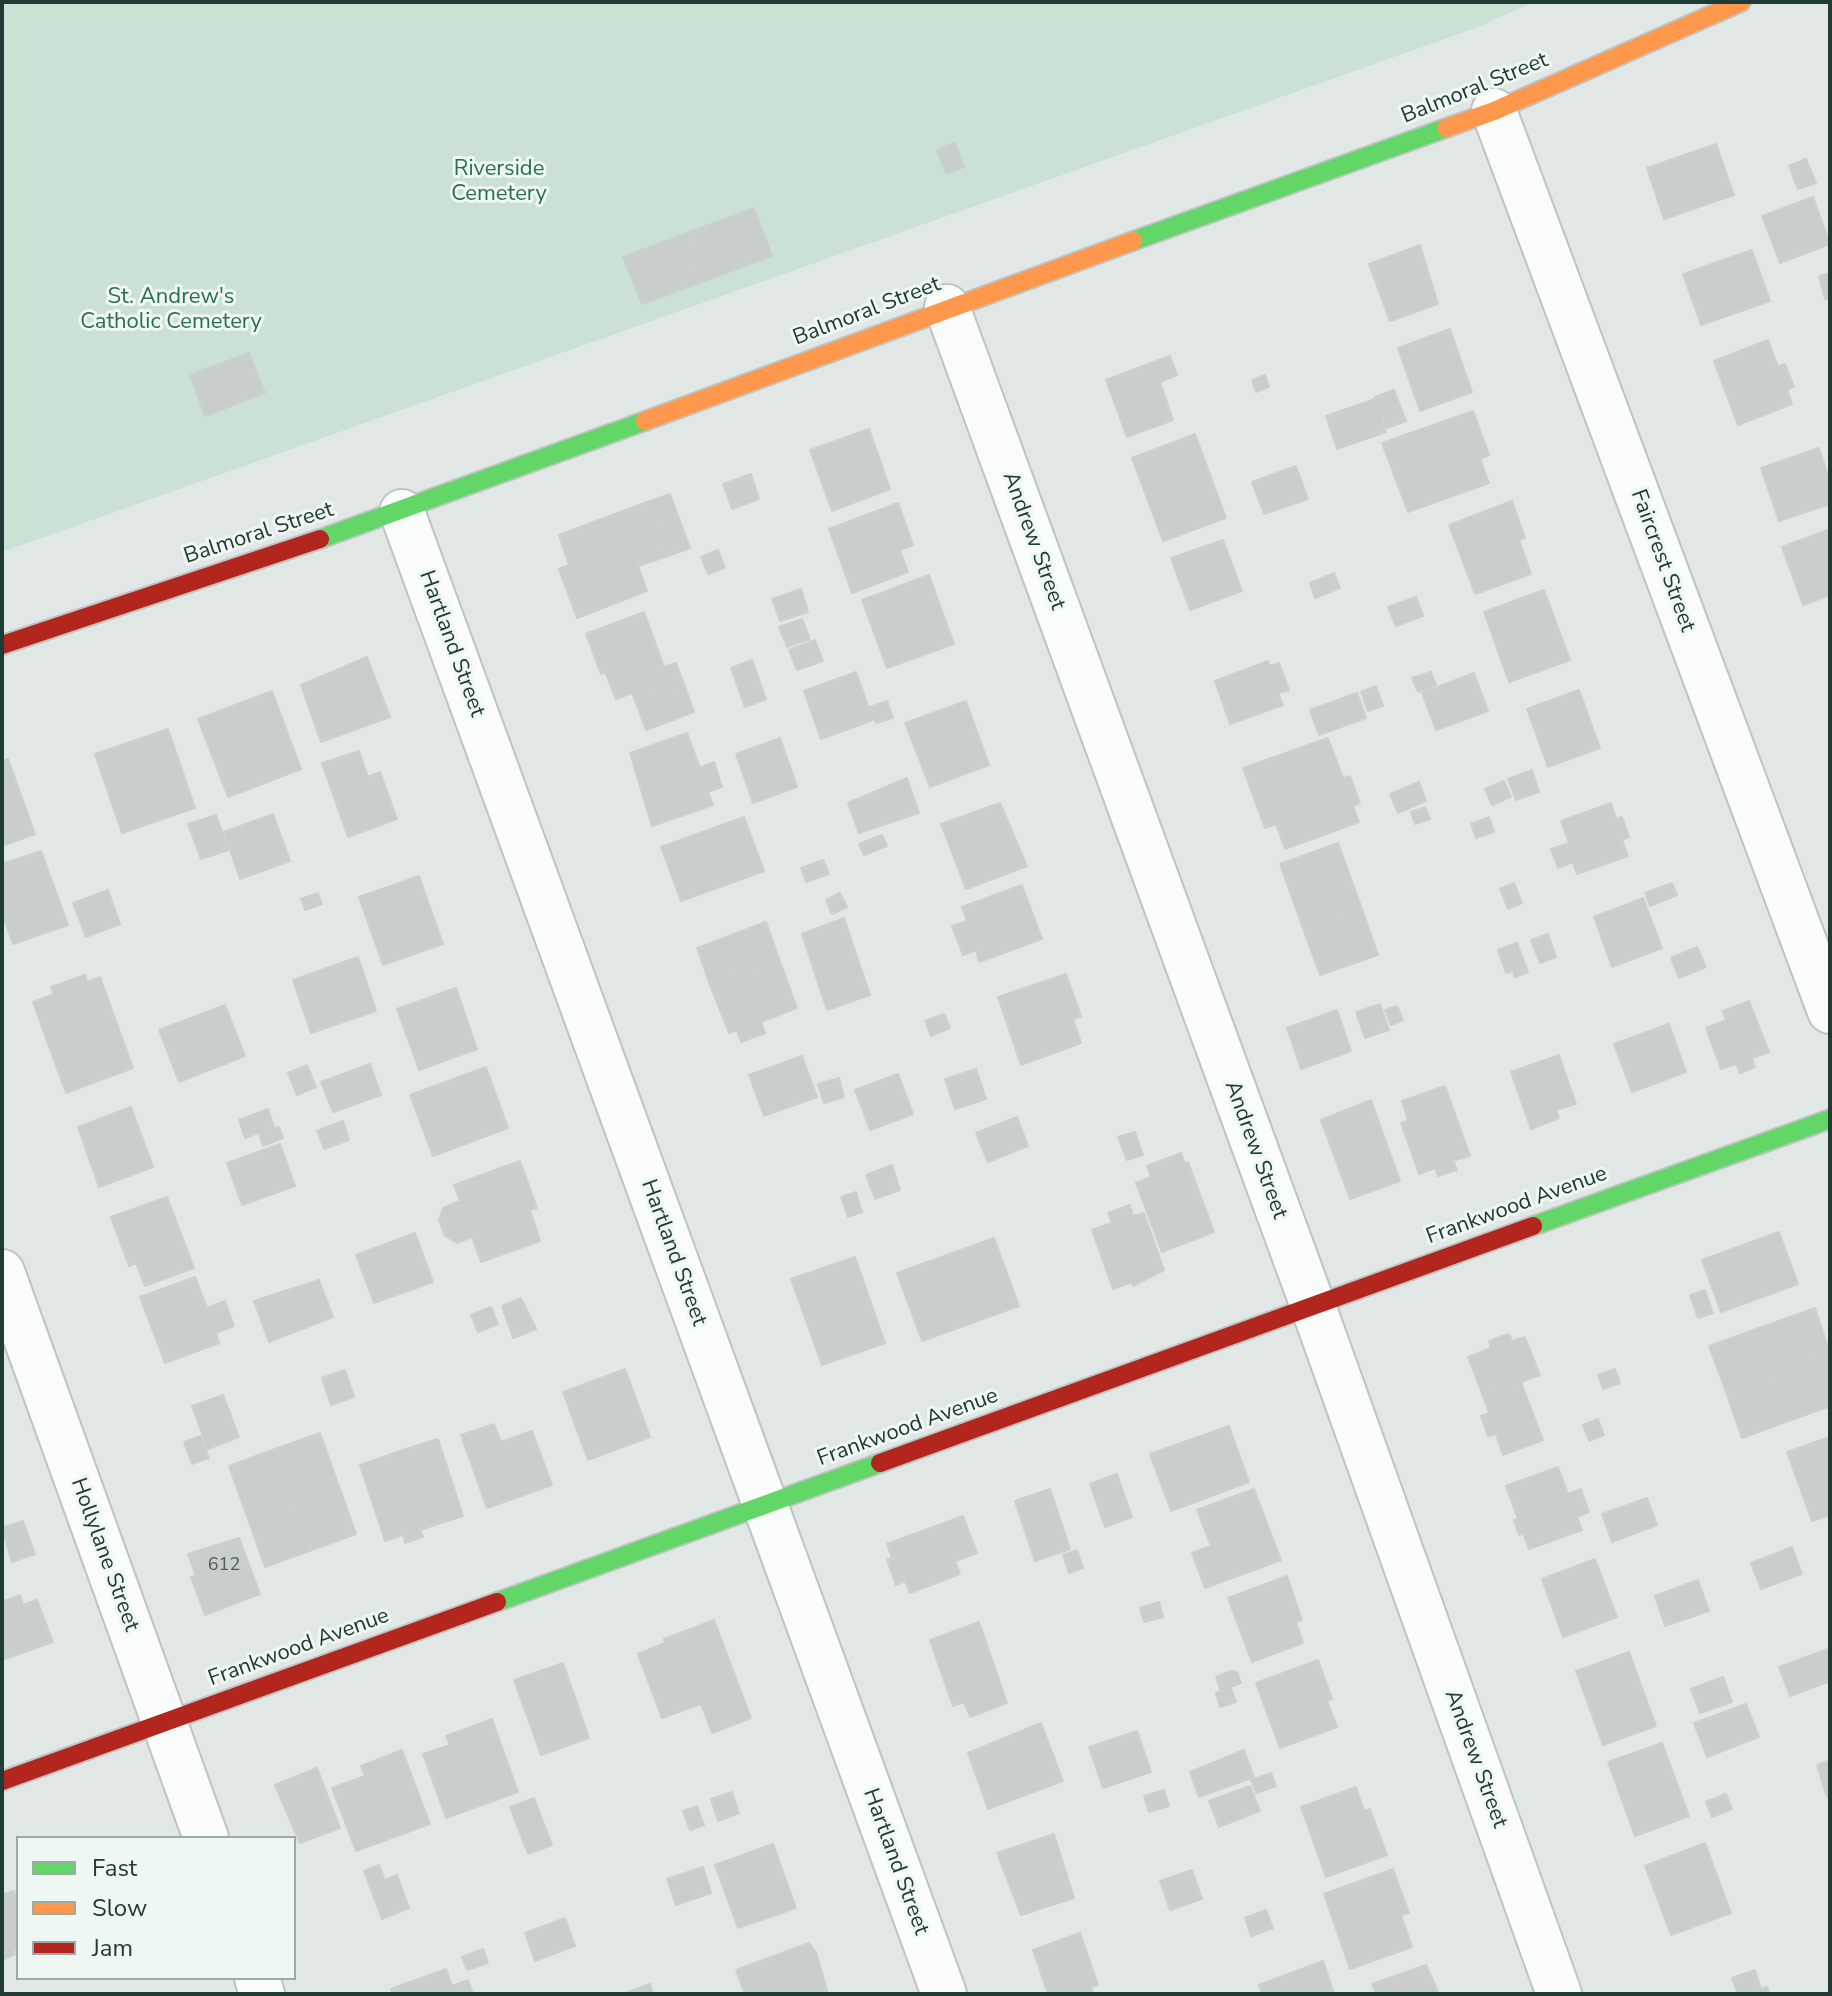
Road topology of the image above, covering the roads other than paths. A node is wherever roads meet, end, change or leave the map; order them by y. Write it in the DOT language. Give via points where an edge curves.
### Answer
graph roads {
  1 [pos="1741,2"];
  2 [pos="1494,111"];
  3 [pos="947,307"];
  4 [pos="402,512"];
  5 [pos="2,645"];
  6 [pos="1830,1011"];
  7 [pos="1830,1119"];
  8 [pos="2,1272"];
  9 [pos="1313,1306"];
  10 [pos="765,1506"];
  11 [pos="164,1722"];
  12 [pos="2,1781"];
  13 [pos="205,1836"];
  14 [pos="944,1994"];
  15 [pos="1559,1994"];
  1 -- 2 [label="street, Balmoral Street"];
  2 -- 3 [label="street, Balmoral Street"];
  2 -- 6 [label="street, Faircrest Street"];
  3 -- 4 [label="street, Balmoral Street"];
  3 -- 9 [label="street, Andrew Street"];
  4 -- 5 [label="street, Balmoral Street"];
  4 -- 10 [label="street, Hartland Street"];
  7 -- 9 [label="street, Frankwood Avenue"];
  8 -- 11 [label="street, Hollylane Street"];
  9 -- 10 [label="street, Frankwood Avenue"];
  9 -- 15 [label="street, Andrew Street"];
  10 -- 11 [label="street, Frankwood Avenue"];
  10 -- 14 [label="street, Hartland Street"];
  11 -- 12 [label="street, Frankwood Avenue"];
  11 -- 13 [label="street, Hollylane Street"];
}
